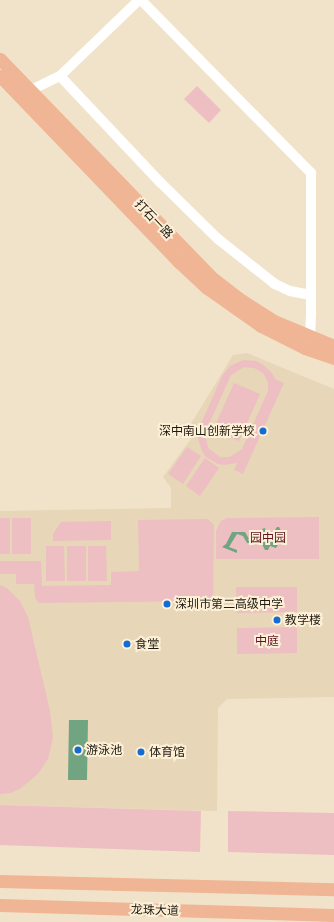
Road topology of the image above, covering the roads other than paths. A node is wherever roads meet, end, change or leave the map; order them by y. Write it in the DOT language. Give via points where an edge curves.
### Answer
graph roads {
  1 [pos="140,0"];
  2 [pos="0,58"];
  3 [pos="0,76"];
  4 [pos="60,76"];
  5 [pos="31,90"];
  6 [pos="311,295"];
  7 [pos="310,336"];
  8 [pos="334,346"];
  9 [pos="334,358"];
  10 [pos="0,881"];
  11 [pos="334,889"];
  12 [pos="0,905"];
  13 [pos="334,915"];
  1 -- 4 [label="street"];
  1 -- 6 [label="street" via="311,173"];
  2 -- 5 [label="main road, 打石一路"];
  3 -- 9 [label="main road, 打石一路" via="207,288 261,326 305,348"];
  4 -- 5 [label="street"];
  4 -- 6 [label="street" via="218,239 275,284 290,291"];
  5 -- 7 [label="main road, 打石一路" via="210,276 274,321"];
  6 -- 7 [label="street"];
  7 -- 8 [label="main road, 打石一路"];
  10 -- 11 [label="main road"];
  12 -- 13 [label="main road, 龙珠大道"];
}
